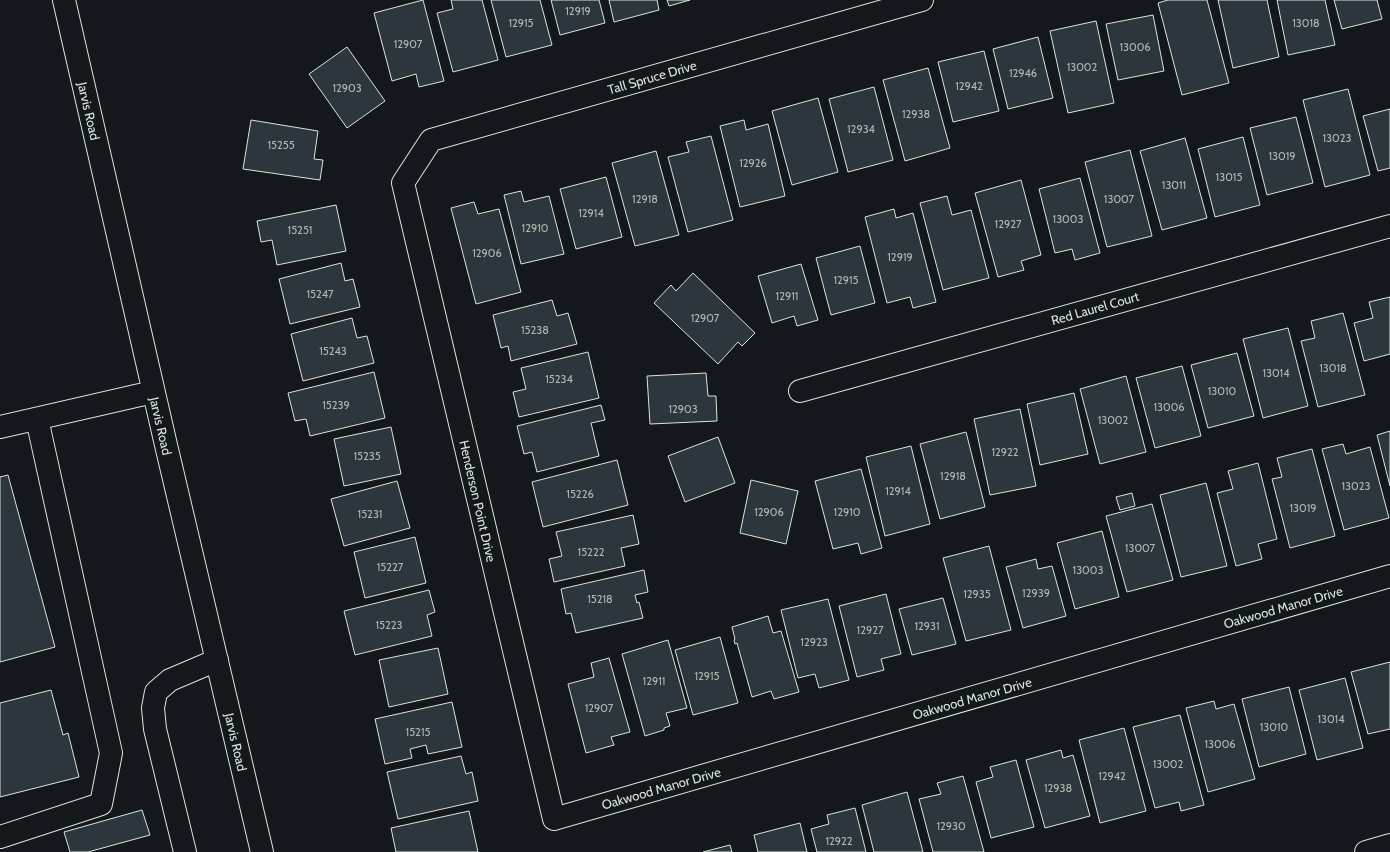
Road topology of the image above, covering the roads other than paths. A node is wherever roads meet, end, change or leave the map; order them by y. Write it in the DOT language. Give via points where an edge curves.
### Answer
graph roads {
  1 [pos="64,0"];
  2 [pos="922,0"];
  3 [pos="403,183"];
  4 [pos="1390,226"];
  5 [pos="800,391"];
  6 [pos="153,392"];
  7 [pos="37,419"];
  8 [pos="0,427"];
  9 [pos="1390,576"];
  10 [pos="216,660"];
  11 [pos="554,819"];
  12 [pos="0,837"];
  13 [pos="1390,845"];
  14 [pos="185,852"];
  15 [pos="262,852"];
  16 [pos="1366,852"];
  1 -- 6 [label="street, Jarvis Road"];
  2 -- 3 [label="street, Tall Spruce Drive" via="431,140"];
  3 -- 11 [label="street, Henderson Point Drive"];
  4 -- 5 [label="street, Red Laurel Court"];
  6 -- 7 [label="street"];
  6 -- 10 [label="street, Jarvis Road"];
  7 -- 8 [label="street"];
  7 -- 12 [label="street" via="111,753 101,804"];
  9 -- 11 [label="street, Oakwood Manor Drive"];
  10 -- 14 [label="street" via="170,680 156,692 153,708 155,729"];
  10 -- 15 [label="street, Jarvis Road"];
  13 -- 16 [label="street"];
}
